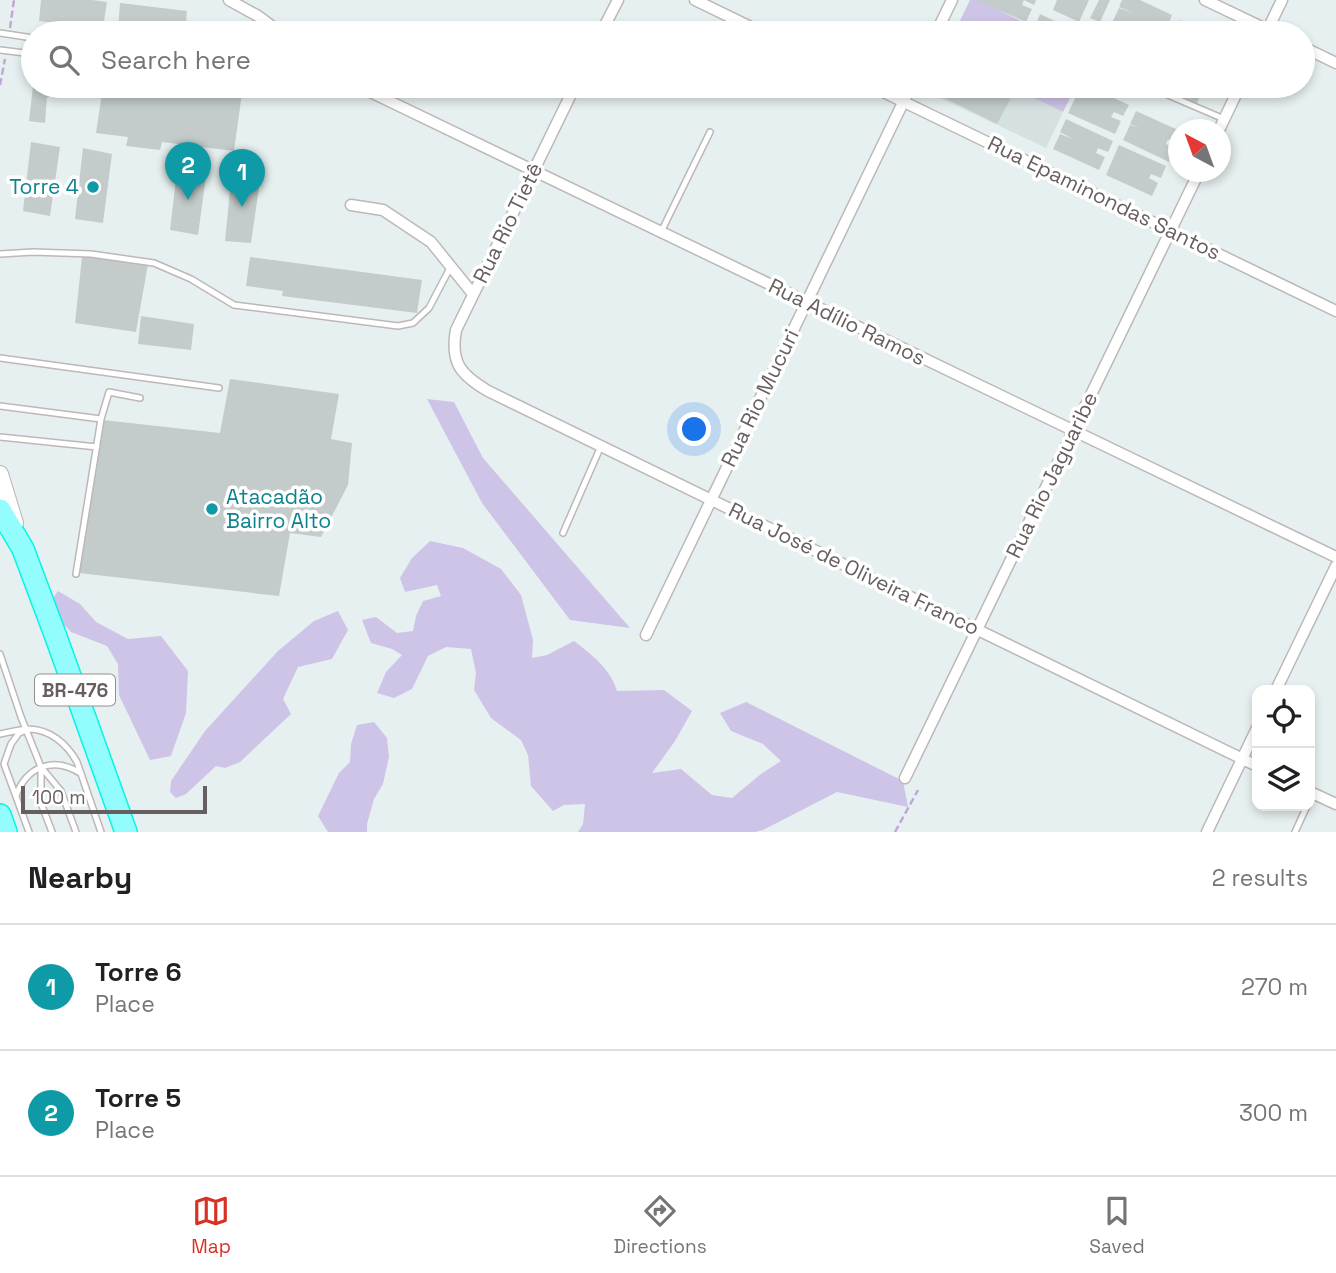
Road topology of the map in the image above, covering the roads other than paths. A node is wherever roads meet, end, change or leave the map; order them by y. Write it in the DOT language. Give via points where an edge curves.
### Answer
graph roads {
  1 [pos="229,0"];
  2 [pos="618,0"];
  3 [pos="695,0"];
  4 [pos="952,0"];
  5 [pos="1205,0"];
  6 [pos="1282,0"];
  7 [pos="265,21"];
  8 [pos="607,21"];
  9 [pos="738,21"];
  10 [pos="942,21"];
  11 [pos="1247,21"];
  12 [pos="1273,21"];
  13 [pos="0,33"];
  14 [pos="21,36"];
  15 [pos="0,50"];
  16 [pos="21,53"];
  17 [pos="1315,53"];
  18 [pos="1336,63"];
  19 [pos="383,98"];
  20 [pos="569,98"];
  21 [pos="897,98"];
  22 [pos="905,98"];
  23 [pos="1171,98"];
  24 [pos="1234,98"];
  25 [pos="903,101"];
  26 [pos="1212,119"];
  27 [pos="1224,119"];
  28 [pos="710,132"];
  29 [pos="534,171"];
  30 [pos="1194,182"];
  31 [pos="351,205"];
  32 [pos="1170,230"];
  33 [pos="661,232"];
  34 [pos="0,254"];
  35 [pos="451,266"];
  36 [pos="473,294"];
  37 [pos="806,302"];
  38 [pos="1336,311"];
  39 [pos="0,358"];
  40 [pos="457,364"];
  41 [pos="219,388"];
  42 [pos="140,398"];
  43 [pos="0,406"];
  44 [pos="101,419"];
  45 [pos="1073,430"];
  46 [pos="0,437"];
  47 [pos="601,446"];
  48 [pos="97,447"];
  49 [pos="0,474"];
  50 [pos="711,500"];
  51 [pos="0,510"];
  52 [pos="562,533"];
  53 [pos="23,549"];
  54 [pos="1336,557"];
  55 [pos="1336,566"];
  56 [pos="75,574"];
  57 [pos="977,629"];
  58 [pos="646,635"];
  59 [pos="0,654"];
  60 [pos="1278,685"];
  61 [pos="26,729"];
  62 [pos="0,734"];
  63 [pos="1252,738"];
  64 [pos="1242,759"];
  65 [pos="1252,764"];
  66 [pos="41,767"];
  67 [pos="80,774"];
  68 [pos="905,778"];
  69 [pos="16,796"];
  70 [pos="1315,796"];
  71 [pos="1336,804"];
  72 [pos="1305,811"];
  73 [pos="0,815"];
  74 [pos="6,832"];
  75 [pos="29,832"];
  76 [pos="52,832"];
  77 [pos="76,832"];
  78 [pos="101,832"];
  79 [pos="126,832"];
  80 [pos="1207,832"];
  81 [pos="1295,832"];
  1 -- 7 [label="street"];
  2 -- 8 [label="street"];
  3 -- 9 [label="street"];
  4 -- 10 [label="street"];
  5 -- 11 [label="street"];
  6 -- 12 [label="street"];
  13 -- 14 [label="lane"];
  15 -- 16 [label="lane"];
  17 -- 18 [label="street"];
  19 -- 29 [label="street, Rua Adílio Ramos"];
  20 -- 29 [label="street, Rua Rio Tietê"];
  21 -- 25 [label="street, Rua Epaminondas Santos"];
  22 -- 25 [label="street, Rua Rio Mucuri"];
  23 -- 26 [label="lane"];
  24 -- 27 [label="street"];
  25 -- 32 [label="street, Rua Epaminondas Santos"];
  25 -- 37 [label="street, Rua Rio Mucuri"];
  28 -- 33 [label="lane"];
  29 -- 33 [label="street, Rua Adílio Ramos"];
  29 -- 36 [label="street, Rua Rio Tietê"];
  30 -- 32 [label="street, Rua Rio Jaguaribe"];
  31 -- 35 [label="street" via="383,210 431,242"];
  32 -- 38 [label="street, Rua Epaminondas Santos"];
  32 -- 45 [label="street, Rua Rio Jaguaribe"];
  33 -- 37 [label="street, Rua Adílio Ramos"];
  34 -- 35 [label="lane" via="91,254 154,263 234,305 398,326 414,323 429,308"];
  35 -- 36 [label="street"];
  36 -- 40 [label="street, Rua Rio Tietê" via="456,331"];
  37 -- 45 [label="street, Rua Adílio Ramos"];
  37 -- 50 [label="street, Rua Rio Mucuri"];
  39 -- 41 [label="lane"];
  40 -- 47 [label="street, Rua José de Oliveira Franco" via="488,391"];
  42 -- 44 [label="lane" via="108,392"];
  43 -- 44 [label="lane"];
  44 -- 48 [label="lane"];
  45 -- 54 [label="street, Rua Adílio Ramos"];
  45 -- 57 [label="street, Rua Rio Jaguaribe"];
  46 -- 48 [label="lane"];
  47 -- 50 [label="street, Rua José de Oliveira Franco"];
  47 -- 52 [label="lane"];
  48 -- 56 [label="lane"];
  49 -- 53 [label="main road"];
  50 -- 57 [label="street, Rua José de Oliveira Franco"];
  50 -- 58 [label="street, Rua Rio Mucuri"];
  51 -- 53 [label="highway, BR-476"];
  53 -- 79 [label="highway, BR-476"];
  55 -- 60 [label="street"];
  57 -- 64 [label="street, Rua José de Oliveira Franco"];
  57 -- 68 [label="street, Rua Rio Jaguaribe"];
  59 -- 61 [label="lane"];
  61 -- 62 [label="lane"];
  61 -- 66 [label="lane"];
  61 -- 67 [label="lane" via="63,743"];
  61 -- 69 [label="lane" via="11,744 4,764"];
  63 -- 64 [label="street"];
  64 -- 65 [label="street, Rua José de Oliveira Franco"];
  64 -- 80 [label="street"];
  66 -- 67 [label="lane" via="62,765"];
  66 -- 69 [label="lane" via="25,778"];
  66 -- 76 [label="lane" via="41,803"];
  66 -- 77 [label="lane" via="61,791"];
  67 -- 78 [label="lane"];
  69 -- 75 [label="lane"];
  70 -- 71 [label="street"];
  72 -- 81 [label="lane"];
  73 -- 74 [label="highway"];
}
